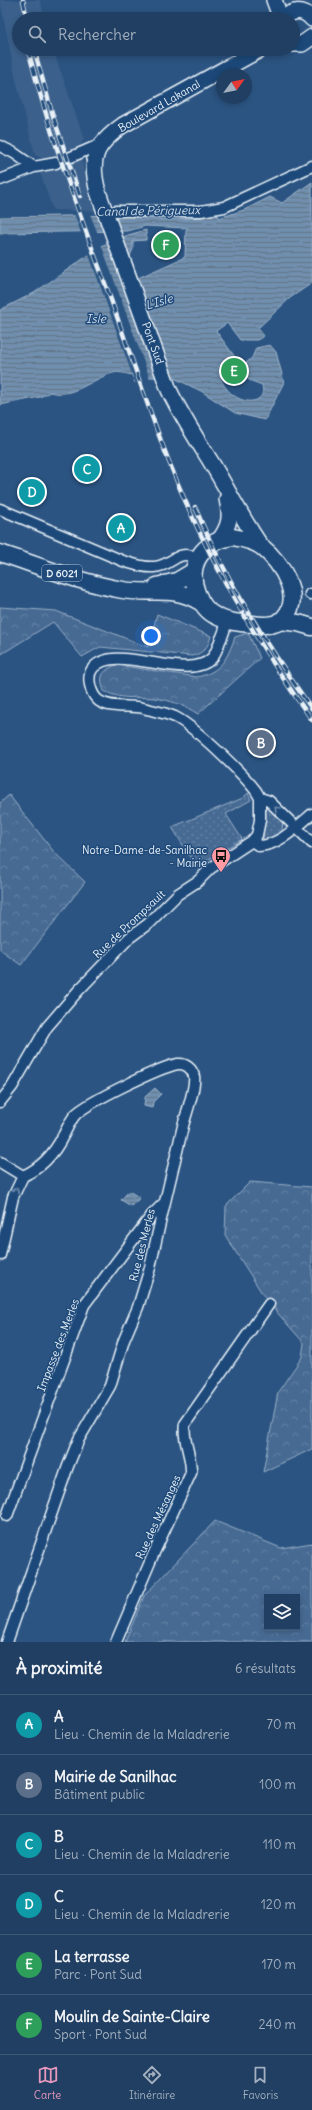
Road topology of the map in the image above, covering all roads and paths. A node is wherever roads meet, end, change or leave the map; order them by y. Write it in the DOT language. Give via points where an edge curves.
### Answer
graph roads {
  1 [pos="274,0"];
  2 [pos="287,0"];
  3 [pos="279,12"];
  4 [pos="309,16"];
  5 [pos="311,39"];
  6 [pos="300,44"];
  7 [pos="248,56"];
  8 [pos="101,144"];
  9 [pos="0,146"];
  10 [pos="71,157"];
  11 [pos="56,163"];
  12 [pos="312,166"];
  13 [pos="34,167"];
  14 [pos="0,180"];
  15 [pos="98,192"];
  16 [pos="116,212"];
  17 [pos="224,486"];
  18 [pos="0,509"];
  19 [pos="220,539"];
  20 [pos="261,546"];
  21 [pos="0,553"];
  22 [pos="196,564"];
  23 [pos="125,591"];
  24 [pos="292,598"];
  25 [pos="200,602"];
  26 [pos="226,621"];
  27 [pos="279,621"];
  28 [pos="312,622"];
  29 [pos="312,627"];
  30 [pos="260,798"];
  31 [pos="312,814"];
  32 [pos="296,828"];
  33 [pos="252,841"];
  34 [pos="312,843"];
  35 [pos="0,1102"];
  36 [pos="0,1162"];
  37 [pos="23,1176"];
  38 [pos="165,1202"];
  39 [pos="0,1255"];
  40 [pos="269,1304"];
  41 [pos="7,1516"];
  42 [pos="8,1642"];
  43 [pos="116,1642"];
  1 -- 3 [label="main road"];
  2 -- 4 [label="main road"];
  5 -- 6 [label="main road"];
  7 -- 8 [label="main road, Boulevard Lakanal" via="123,125"];
  8 -- 10 [label="street, Boulevard Lakanal"];
  8 -- 15 [label="main road, Boulevard Lakanal" via="93,166"];
  9 -- 13 [label="street"];
  11 -- 13 [label="street"];
  12 -- 16 [label="street" via="224,207"];
  13 -- 14 [label="street"];
  15 -- 17 [label="main road, Pont Sud" via="169,390"];
  17 -- 19 [label="main road, Pont Sud" via="230,516"];
  17 -- 20 [label="main road, Pont Sud"];
  18 -- 22 [label="street" via="123,561 144,567 168,563 180,554 188,553"];
  19 -- 20 [label="main road" via="233,537"];
  19 -- 22 [label="main road" via="212,544"];
  20 -- 24 [label="main road" via="288,580"];
  21 -- 23 [label="main road, D 6021"];
  22 -- 23 [label="main road, D 6021" via="168,584"];
  22 -- 25 [label="main road" via="194,586"];
  23 -- 25 [label="main road, D 6021" via="180,592"];
  24 -- 27 [label="main road" via="288,611"];
  24 -- 28 [label="main road"];
  25 -- 26 [label="main road" via="214,616"];
  26 -- 27 [label="main road" via="261,625"];
  26 -- 30 [label="street" via="218,649 206,663 194,666 117,658 97,664 92,669 89,679 98,701 110,705 139,707 176,717 215,749"];
  27 -- 29 [label="main road"];
  32 -- 30 [label="street, one-way" via="269,801"];
  30 -- 33 [label="street" via="259,826"];
  31 -- 32 [label="street"];
  32 -- 33 [label="street" via="264,846"];
  32 -- 34 [label="street"];
  33 -- 35 [label="street, Rue de Prompsault" via="178,894 148,924 129,938 47,1027 12,1087"];
  36 -- 37 [label="street"];
  37 -- 38 [label="street, Rue des Merles" via="41,1166 75,1116 87,1106 162,1070 183,1064 189,1068 194,1078"];
  39 -- 37 [label="street, one-way" via="13,1197"];
  38 -- 41 [label="street, Impasse des Merles" via="152,1215 84,1305"];
  38 -- 42 [label="street, Rue des Merles" via="150,1268 110,1386 79,1439 68,1466"];
  40 -- 43 [label="street, Rue des Mésanges" via="185,1424 184,1430 192,1462 191,1473"];
}
